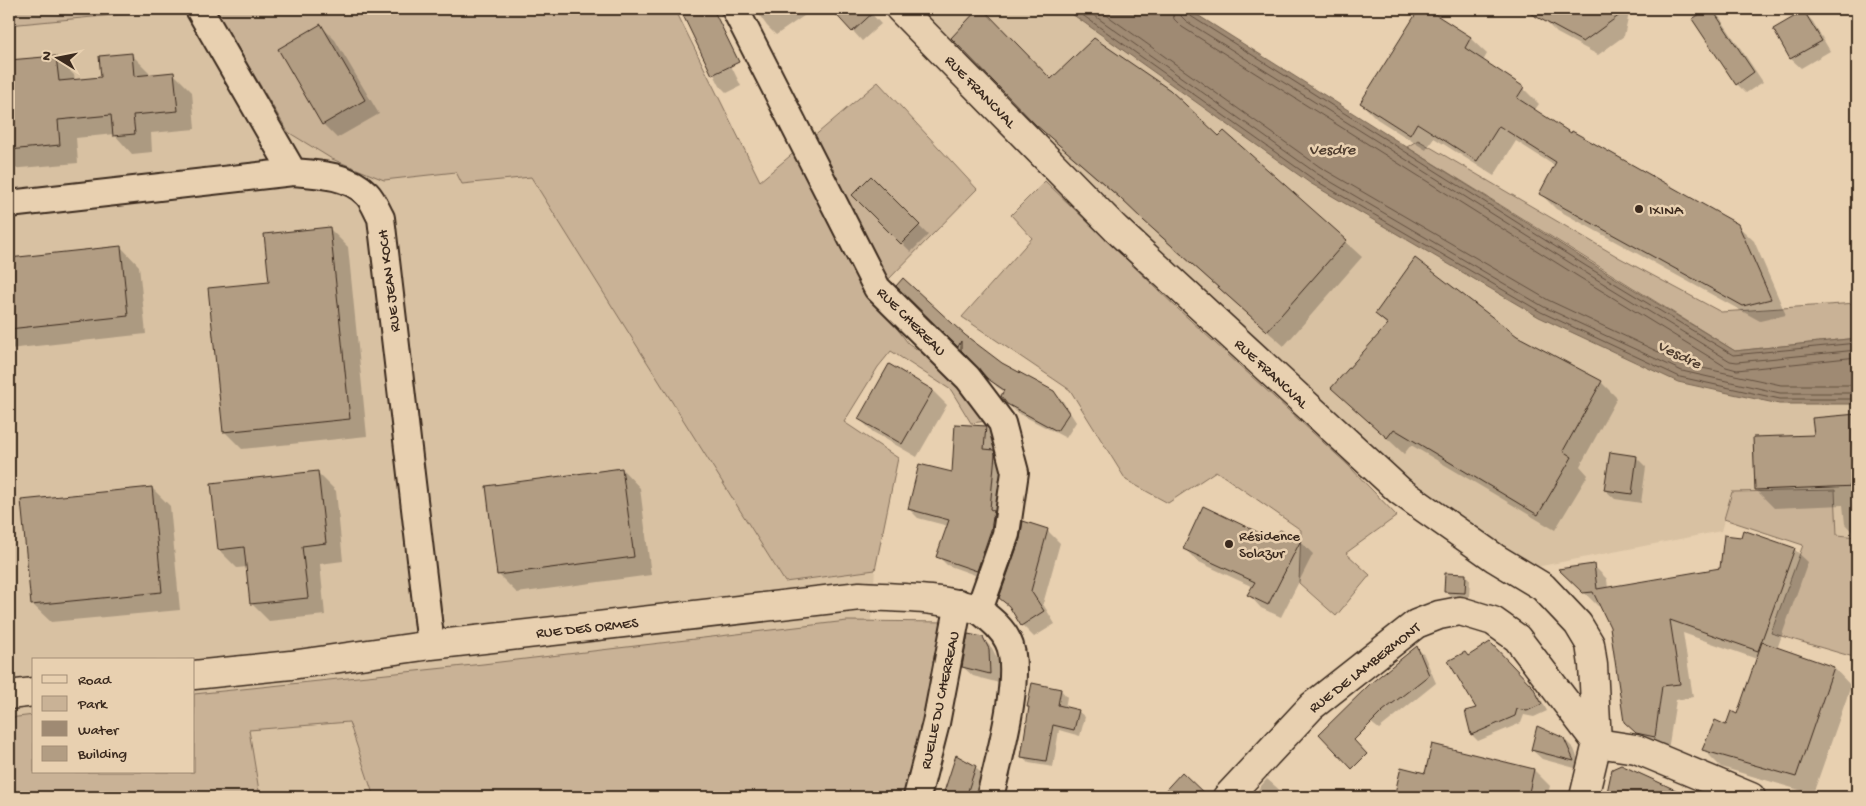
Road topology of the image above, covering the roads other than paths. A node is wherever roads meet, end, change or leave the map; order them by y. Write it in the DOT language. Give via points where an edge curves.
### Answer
graph roads {
  1 [pos="199,9"];
  2 [pos="735,9"];
  3 [pos="900,9"];
  4 [pos="294,172"];
  5 [pos="9,204"];
  6 [pos="969,607"];
  7 [pos="431,645"];
  8 [pos="195,675"];
  9 [pos="32,692"];
  10 [pos="9,694"];
  11 [pos="1597,743"];
  12 [pos="917,797"];
  13 [pos="990,797"];
  14 [pos="1227,797"];
  15 [pos="1584,797"];
  16 [pos="1751,797"];
  1 -- 4 [label="street"];
  2 -- 6 [label="street, RUE CHEREAU" via="878,288 968,378 1002,423 1015,472 1006,534"];
  3 -- 11 [label="street, RUE FRANCVAL" via="1116,229 1400,491 1495,558 1543,587 1578,624 1590,644"];
  4 -- 5 [label="street, RUE JEAN KOCH"];
  4 -- 7 [label="street, RUE JEAN KOCH" via="325,175 356,184 369,196 381,218"];
  6 -- 7 [label="street, RUE DES ORMES" via="910,598 860,596"];
  6 -- 12 [label="street, RUELLE DU CHERREAU"];
  6 -- 13 [label="street" via="999,626 1009,642 1013,665 1011,700"];
  7 -- 8 [label="street, RUE DES ORMES"];
  9 -- 10 [label="street"];
  11 -- 14 [label="street, RUE DE LAMBERMONT" via="1517,638 1493,621 1460,611 1416,624 1312,706"];
  11 -- 15 [label="street, RUE FRANCVAL"];
  11 -- 16 [label="street" via="1636,749"];
}
